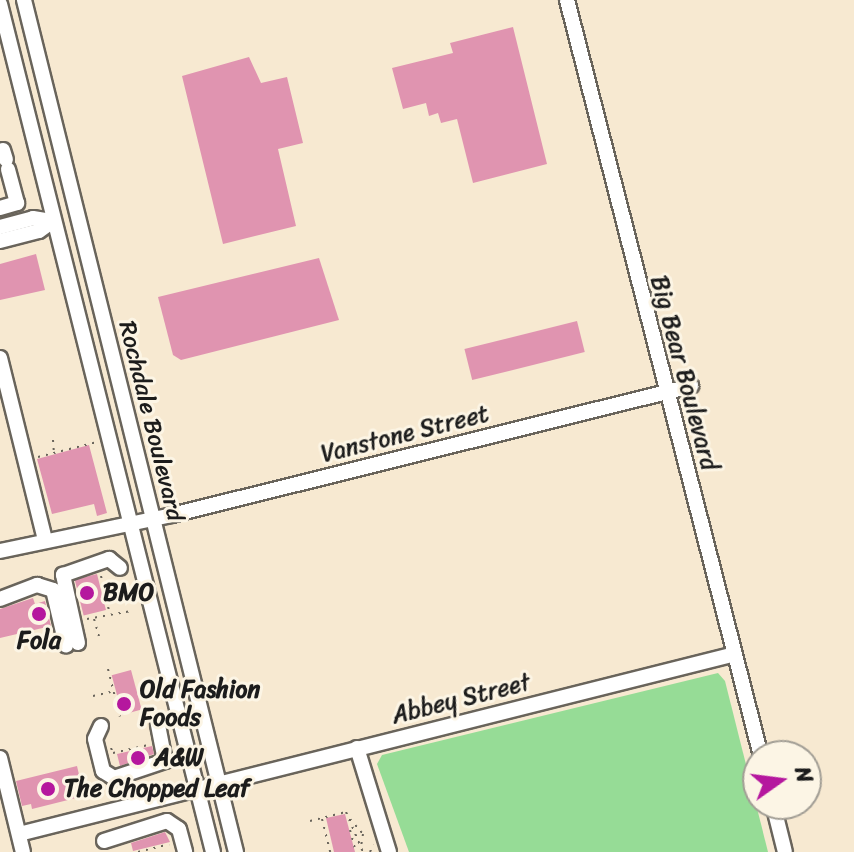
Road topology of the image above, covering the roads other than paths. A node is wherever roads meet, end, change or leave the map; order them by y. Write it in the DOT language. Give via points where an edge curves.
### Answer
graph roads {
  1 [pos="24,0"];
  2 [pos="567,0"];
  3 [pos="0,4"];
  4 [pos="5,160"];
  5 [pos="0,208"];
  6 [pos="53,221"];
  7 [pos="0,227"];
  8 [pos="0,241"];
  9 [pos="0,358"];
  10 [pos="691,386"];
  11 [pos="666,393"];
  12 [pos="152,516"];
  13 [pos="129,521"];
  14 [pos="45,540"];
  15 [pos="0,551"];
  16 [pos="120,568"];
  17 [pos="0,599"];
  18 [pos="735,654"];
  19 [pos="158,724"];
  20 [pos="104,732"];
  21 [pos="757,740"];
  22 [pos="357,748"];
  23 [pos="0,758"];
  24 [pos="219,784"];
  25 [pos="198,789"];
  26 [pos="777,820"];
  27 [pos="19,834"];
  28 [pos="104,841"];
  29 [pos="23,852"];
  30 [pos="185,852"];
  31 [pos="213,852"];
  32 [pos="236,852"];
  33 [pos="389,852"];
  34 [pos="785,852"];
  1 -- 12 [label="street, Rochdale Boulevard"];
  2 -- 11 [label="street, Big Bear Boulevard"];
  3 -- 6 [label="street, Rochdale Boulevard"];
  4 -- 5 [label="street" via="17,203"];
  6 -- 7 [label="street" via="33,218"];
  6 -- 8 [label="street" via="39,231"];
  6 -- 13 [label="street, Rochdale Boulevard"];
  9 -- 14 [label="street"];
  10 -- 11 [label="street, Vanstone Street"];
  11 -- 12 [label="street, Vanstone Street"];
  11 -- 18 [label="street, Big Bear Boulevard"];
  12 -- 13 [label="street, Vanstone Street"];
  12 -- 24 [label="street, Rochdale Boulevard"];
  13 -- 14 [label="street, Vanstone Street"];
  13 -- 25 [label="street, Rochdale Boulevard"];
  14 -- 15 [label="street, Vanstone Street"];
  16 -- 17 [label="street" via="109,559 63,575 72,644 53,590 37,585"];
  18 -- 21 [label="street, Big Bear Boulevard"];
  18 -- 22 [label="street, Abbey Street"];
  19 -- 20 [label="street" via="165,761 114,778 103,771 95,739"];
  22 -- 24 [label="street, Abbey Street"];
  22 -- 33 [label="street"];
  23 -- 27 [label="street"];
  24 -- 25 [label="street, Abbey Street"];
  24 -- 32 [label="street, Rochdale Boulevard"];
  25 -- 27 [label="street, Abbey Street"];
  25 -- 31 [label="street, Rochdale Boulevard"];
  26 -- 34 [label="street"];
  27 -- 29 [label="street"];
  28 -- 30 [label="street" via="167,821 179,829"];
}
